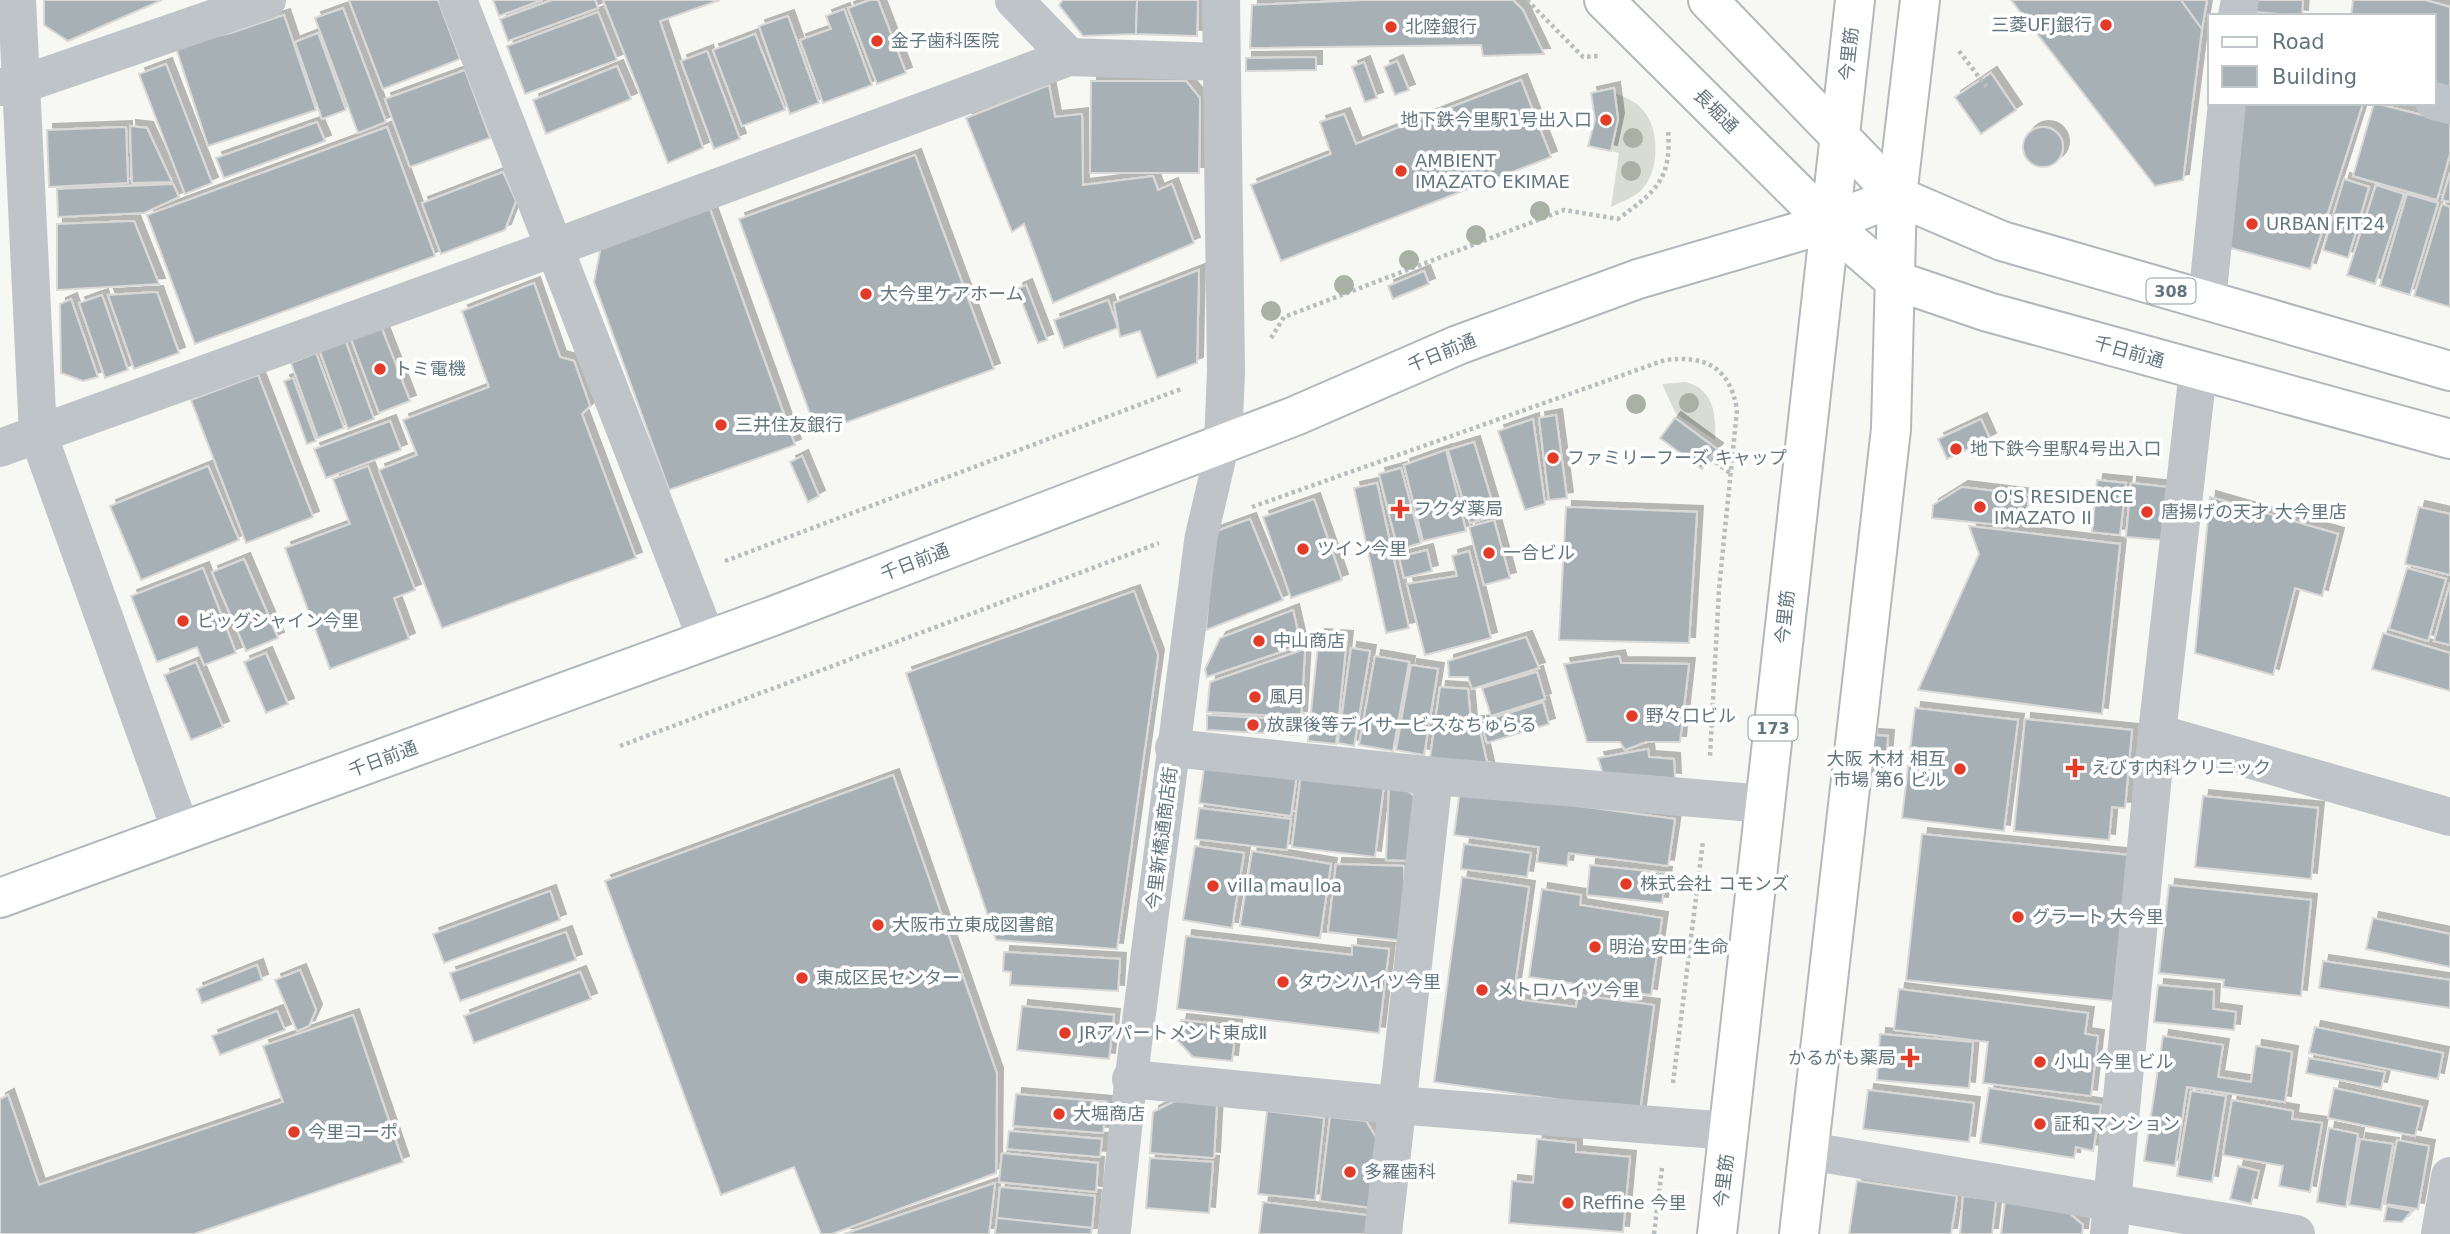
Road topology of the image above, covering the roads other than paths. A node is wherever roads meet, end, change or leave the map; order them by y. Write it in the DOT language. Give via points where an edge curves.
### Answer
graph roads {
  1 [pos="17,0"];
  2 [pos="267,0"];
  3 [pos="458,0"];
  4 [pos="1014,0"];
  5 [pos="1222,0"];
  6 [pos="1604,0"];
  7 [pos="1708,0"];
  8 [pos="1855,0"];
  9 [pos="1920,0"];
  10 [pos="1069,57"];
  11 [pos="1221,62"];
  12 [pos="10,86"];
  13 [pos="2227,105"];
  14 [pos="1841,136"];
  15 [pos="1897,196"];
  16 [pos="1828,223"];
  17 [pos="556,247"];
  18 [pos="1894,280"];
  19 [pos="2207,301"];
  20 [pos="2198,371"];
  21 [pos="2450,371"];
  22 [pos="38,434"];
  23 [pos="2450,439"];
  24 [pos="1223,444"];
  25 [pos="0,448"];
  26 [pos="708,640"];
  27 [pos="2157,733"];
  28 [pos="1174,748"];
  29 [pos="1434,776"];
  30 [pos="1765,804"];
  31 [pos="2450,817"];
  32 [pos="181,831"];
  33 [pos="0,898"];
  34 [pos="1131,1079"];
  35 [pos="1396,1105"];
  36 [pos="1730,1131"];
  37 [pos="1809,1151"];
  38 [pos="2450,1175"];
  39 [pos="2111,1218"];
  40 [pos="1115,1234"];
  41 [pos="1383,1234"];
  42 [pos="1717,1234"];
  43 [pos="1799,1234"];
  44 [pos="2296,1234"];
  45 [pos="2440,1234"];
  1 -- 12 [label="street"];
  2 -- 12 [label="street"];
  3 -- 17 [label="street"];
  4 -- 10 [label="street"];
  5 -- 11 [label="street"];
  6 -- 16 [label="main road, 長堀通"];
  7 -- 14 [label="main road, 308"];
  8 -- 14 [label="main road, 今里筋"];
  9 -- 15 [label="main road"];
  10 -- 11 [label="street"];
  10 -- 17 [label="street"];
  11 -- 24 [label="street"];
  12 -- 22 [label="street"];
  13 -- 19 [label="street"];
  14 -- 15 [label="main road, 308"];
  14 -- 16 [label="main road, 今里筋"];
  15 -- 16 [label="main road, 千日前通"];
  15 -- 18 [label="main road"];
  15 -- 19 [label="main road, 308" via="2002,241"];
  16 -- 18 [label="main road, 千日前通"];
  16 -- 24 [label="main road, 千日前通" via="1638,279 1458,345"];
  16 -- 30 [label="main road, 今里筋 / 173"];
  17 -- 22 [label="street"];
  17 -- 26 [label="street"];
  18 -- 20 [label="main road, 千日前通" via="1988,312"];
  18 -- 37 [label="main road" via="1891,429"];
  19 -- 21 [label="main road, 308"];
  20 -- 23 [label="main road, 千日前通"];
  20 -- 27 [label="street"];
  22 -- 25 [label="street"];
  22 -- 32 [label="street"];
  24 -- 26 [label="main road, 千日前通"];
  24 -- 28 [label="street, 今里新橋通商店街" via="1200,538"];
  26 -- 32 [label="main road, 千日前通"];
  27 -- 31 [label="street"];
  27 -- 39 [label="street"];
  28 -- 29 [label="street"];
  28 -- 34 [label="street, 今里新橋通商店街"];
  29 -- 30 [label="street"];
  29 -- 35 [label="street"];
  30 -- 36 [label="main road, 今里筋 / 173"];
  32 -- 33 [label="main road, 千日前通"];
  34 -- 35 [label="street"];
  34 -- 40 [label="street, 今里新橋通商店街"];
  35 -- 36 [label="street"];
  35 -- 41 [label="street"];
  36 -- 42 [label="main road, 今里筋 / 173"];
  37 -- 39 [label="street"];
  37 -- 43 [label="main road"];
  38 -- 45 [label="street"];
  39 -- 44 [label="street"];
}
